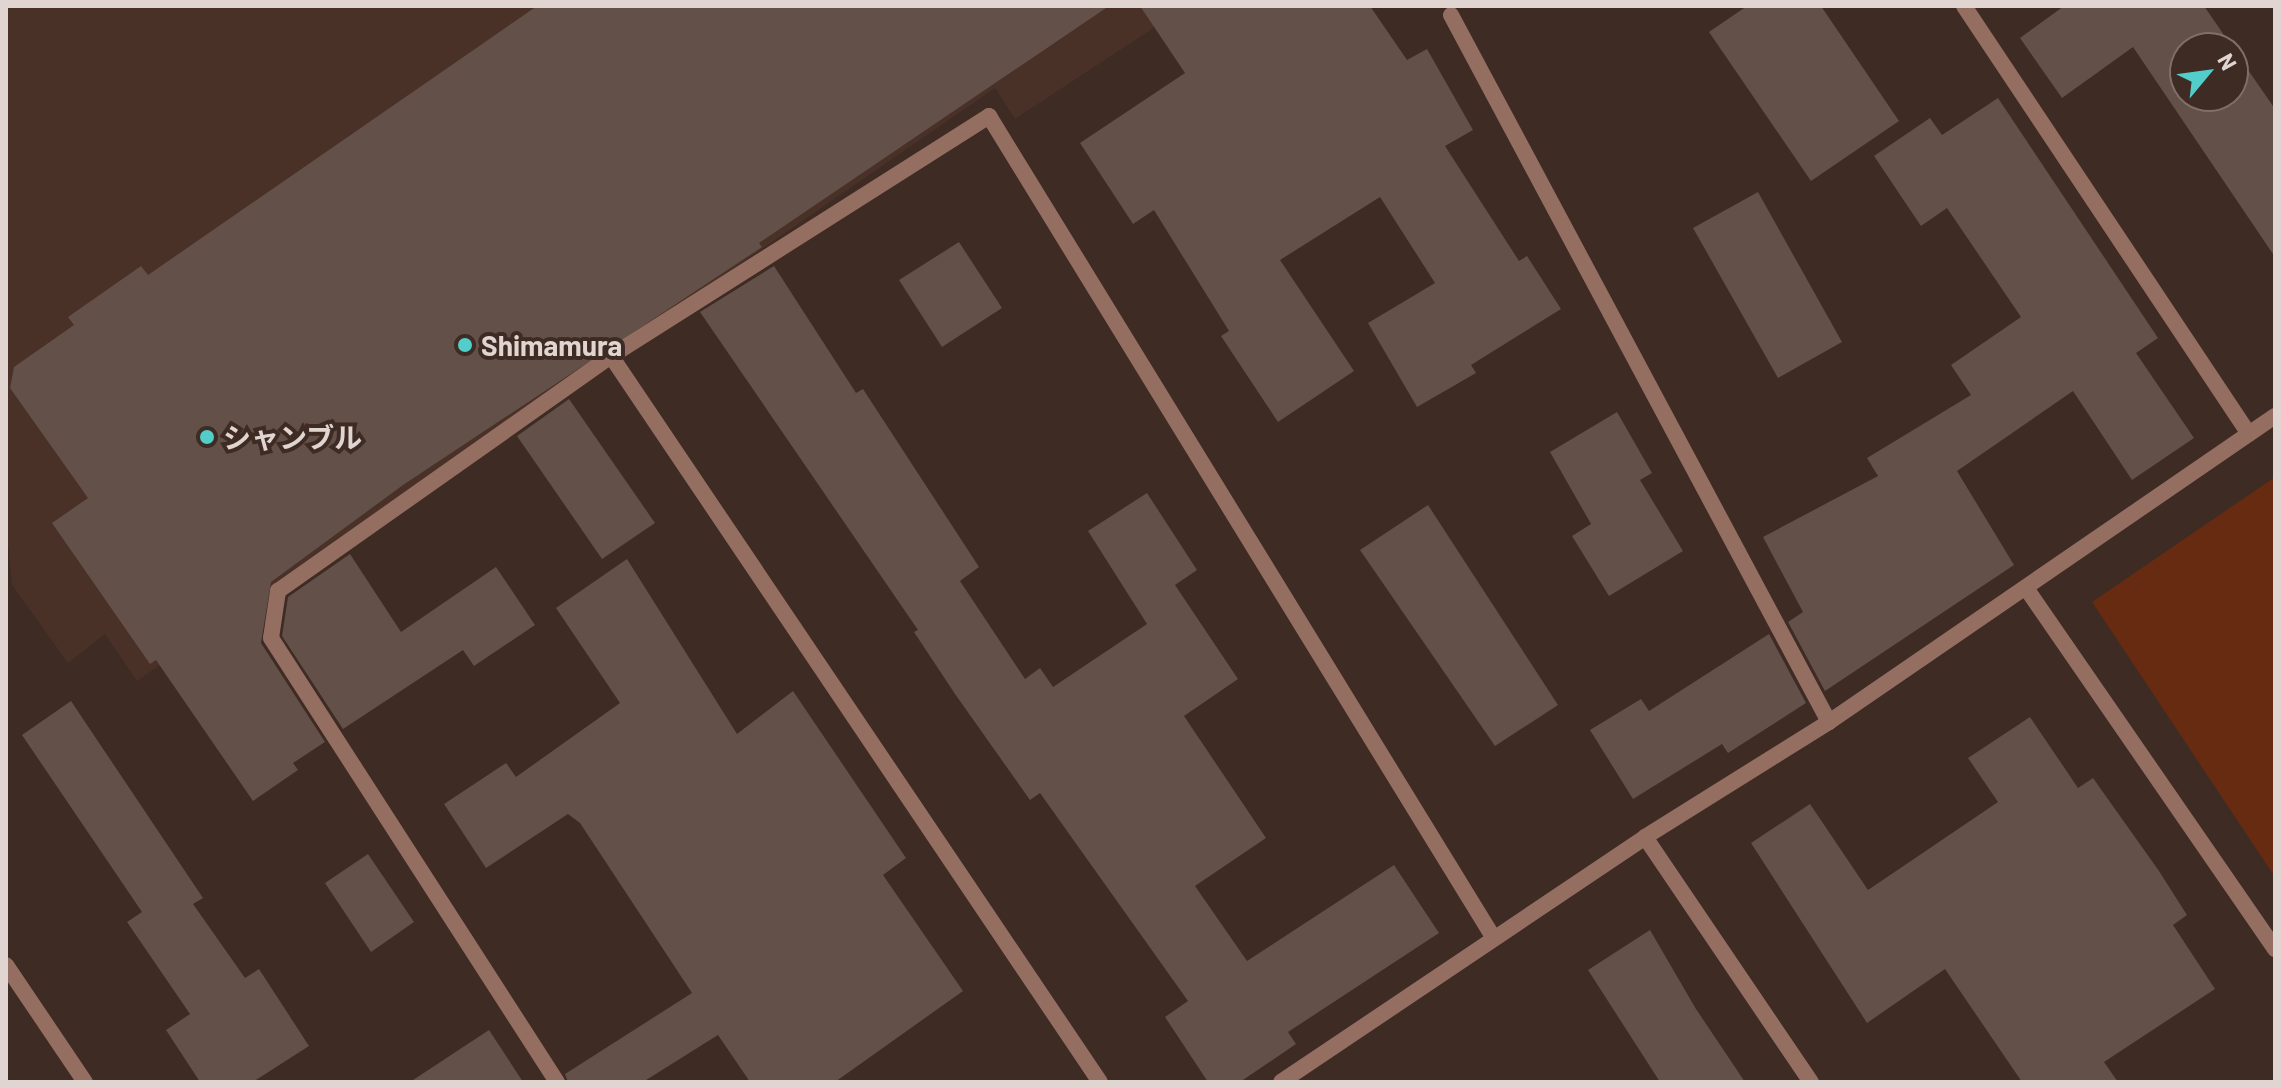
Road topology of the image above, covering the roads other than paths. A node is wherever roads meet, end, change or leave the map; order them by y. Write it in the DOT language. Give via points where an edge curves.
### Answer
graph roads {
  1 [pos="1964,6"];
  2 [pos="1451,15"];
  3 [pos="611,356"];
  4 [pos="2275,416"];
  5 [pos="2249,434"];
  6 [pos="2026,588"];
  7 [pos="1829,722"];
  8 [pos="1645,837"];
  9 [pos="1493,937"];
  10 [pos="2275,949"];
  11 [pos="6,965"];
  12 [pos="85,1082"];
  13 [pos="557,1082"];
  14 [pos="1100,1082"];
  15 [pos="1281,1082"];
  16 [pos="1811,1082"];
  1 -- 5 [label="street"];
  2 -- 7 [label="street"];
  3 -- 9 [label="street" via="989,116"];
  3 -- 13 [label="street" via="278,591 271,638"];
  3 -- 14 [label="street"];
  4 -- 5 [label="street"];
  5 -- 6 [label="street"];
  6 -- 7 [label="street"];
  6 -- 10 [label="street"];
  7 -- 8 [label="street"];
  8 -- 9 [label="street"];
  8 -- 16 [label="street"];
  9 -- 15 [label="street"];
  11 -- 12 [label="street"];
}
